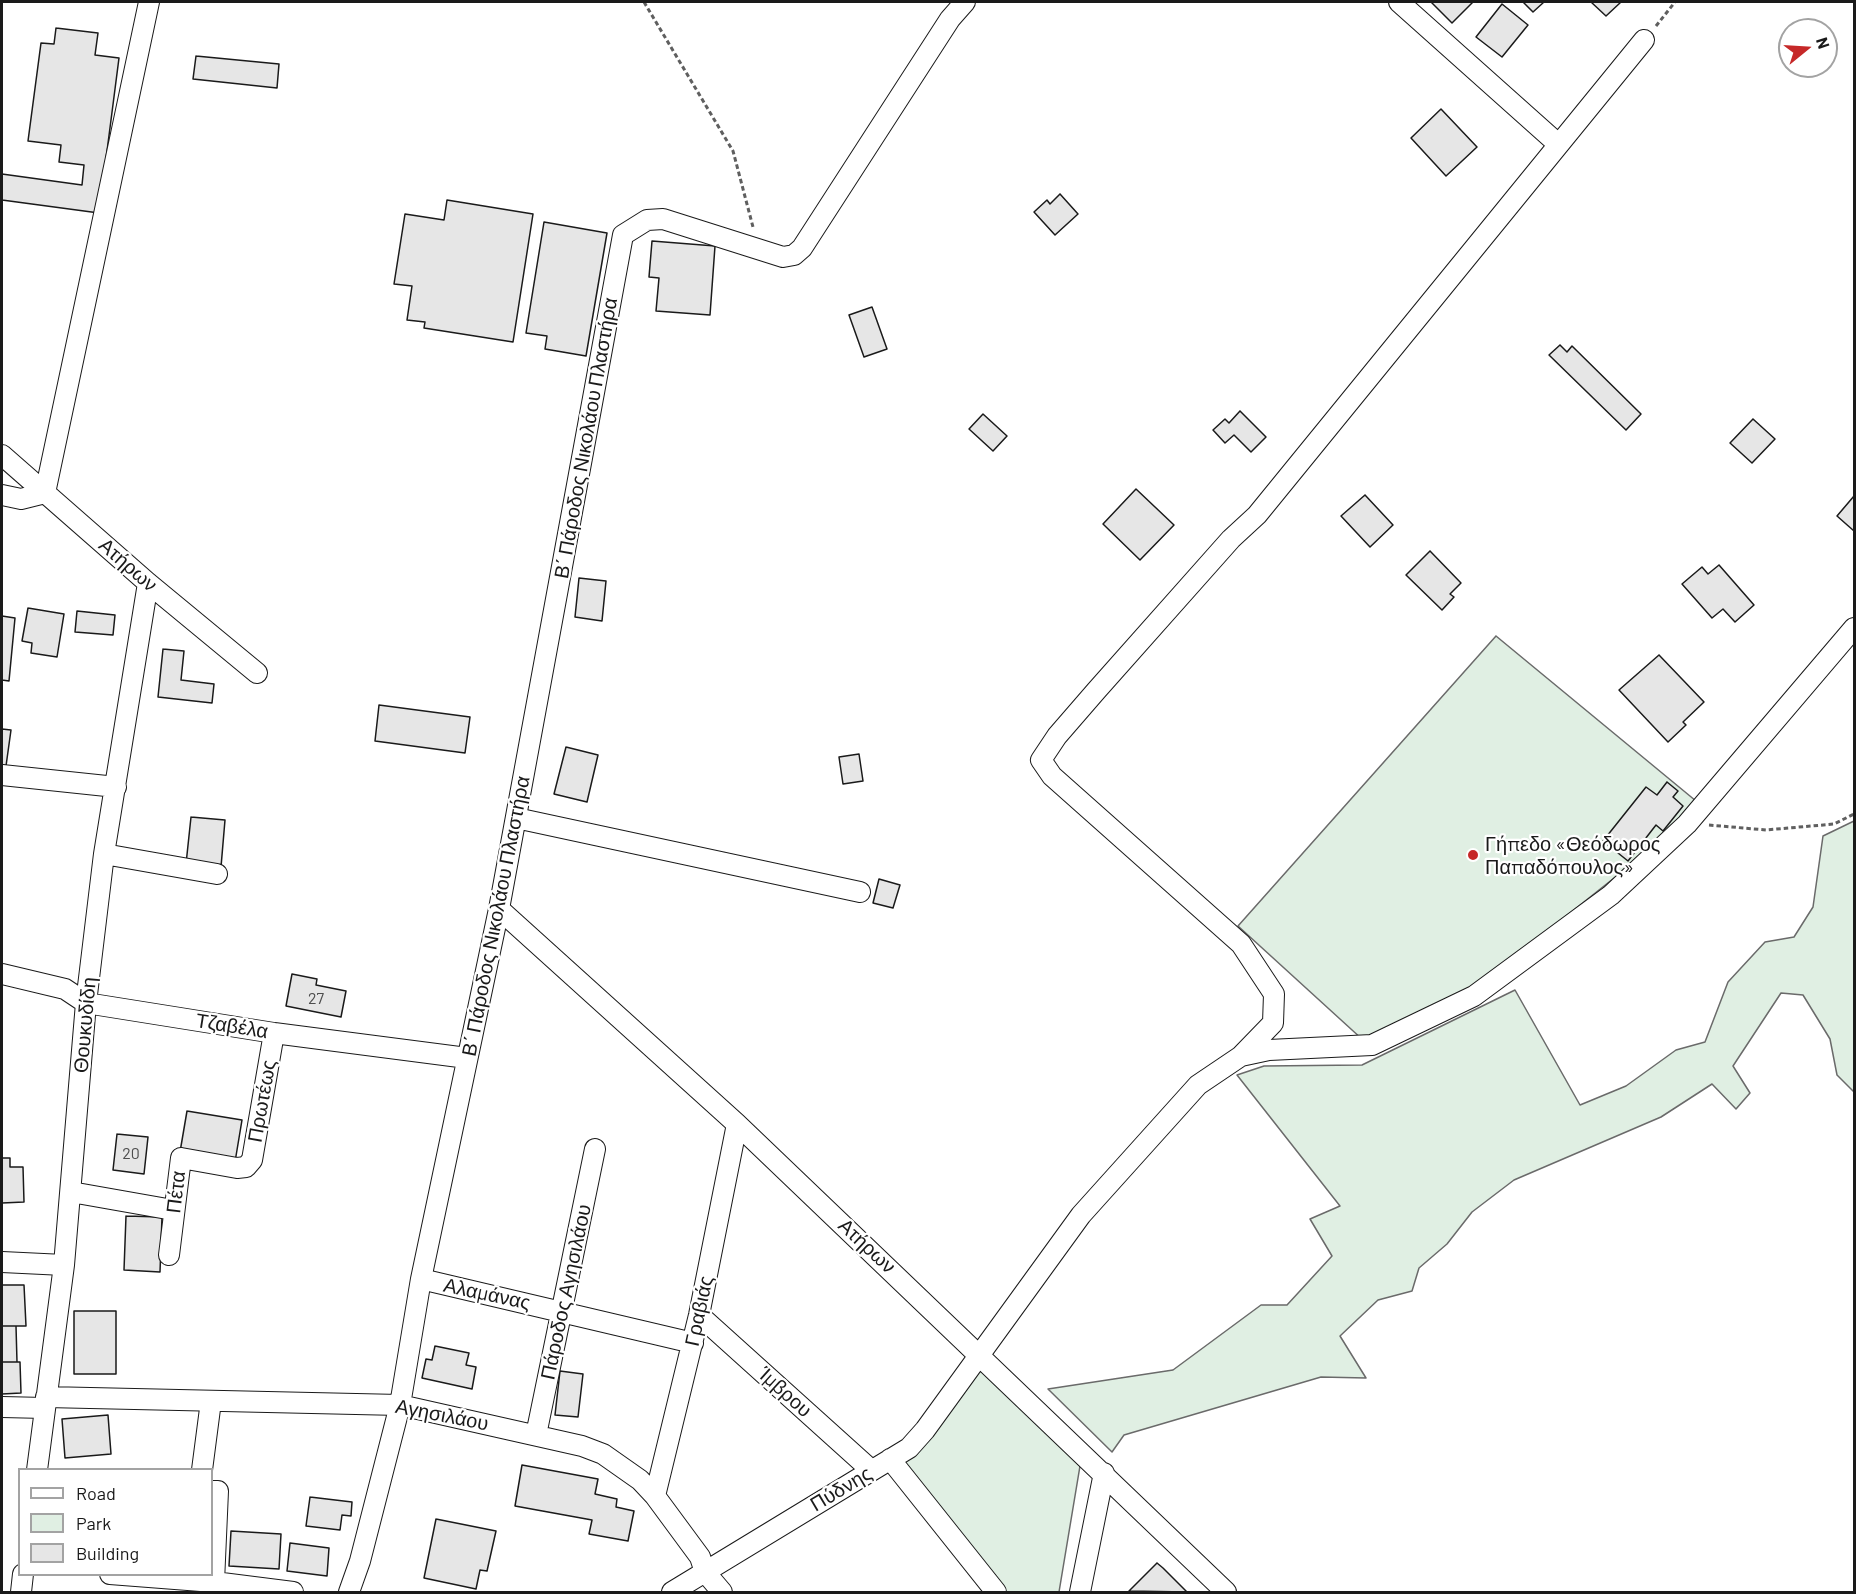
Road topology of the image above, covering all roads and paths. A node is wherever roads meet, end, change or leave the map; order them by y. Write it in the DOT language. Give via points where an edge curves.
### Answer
graph roads {
  1 [pos="149,2"];
  2 [pos="644,2"];
  3 [pos="965,2"];
  4 [pos="1399,2"];
  5 [pos="1675,2"];
  6 [pos="1644,40"];
  7 [pos="1558,144"];
  8 [pos="759,250"];
  9 [pos="2,455"];
  10 [pos="45,493"];
  11 [pos="2,495"];
  12 [pos="148,583"];
  13 [pos="1854,628"];
  14 [pos="257,673"];
  15 [pos="2,775"];
  16 [pos="116,787"];
  17 [pos="1854,814"];
  18 [pos="516,818"];
  19 [pos="1687,824"];
  20 [pos="104,854"];
  21 [pos="218,874"];
  22 [pos="860,892"];
  23 [pos="499,909"];
  24 [pos="2,974"];
  25 [pos="86,1003"];
  26 [pos="274,1033"];
  27 [pos="1241,1056"];
  28 [pos="467,1058"];
  29 [pos="737,1124"];
  30 [pos="595,1149"];
  31 [pos="246,1167"];
  32 [pos="71,1192"];
  33 [pos="173,1210"];
  34 [pos="169,1255"];
  35 [pos="2,1262"];
  36 [pos="64,1265"];
  37 [pos="421,1279"];
  38 [pos="563,1310"];
  39 [pos="699,1315"];
  40 [pos="693,1343"];
  41 [pos="980,1353"];
  42 [pos="211,1401"];
  43 [pos="46,1402"];
  44 [pos="400,1405"];
  45 [pos="2,1407"];
  46 [pos="536,1435"];
  47 [pos="890,1459"];
  48 [pos="37,1468"];
  49 [pos="202,1468"];
  50 [pos="871,1470"];
  51 [pos="1104,1473"];
  52 [pos="213,1491"];
  53 [pos="655,1496"];
  54 [pos="705,1572"];
  55 [pos="23,1576"];
  56 [pos="135,1576"];
  57 [pos="160,1577"];
  58 [pos="214,1582"];
  59 [pos="21,1593"];
  60 [pos="293,1593"];
  61 [pos="348,1593"];
  62 [pos="672,1593"];
  63 [pos="722,1593"];
  64 [pos="996,1593"];
  65 [pos="1080,1593"];
  66 [pos="1226,1593"];
  1 -- 10 [label="street"];
  2 -- 8 [label="path" via="733,151"];
  3 -- 8 [label="street" via="950,19 802,248 783,257"];
  4 -- 7 [label="street"];
  5 -- 6 [label="path"];
  6 -- 7 [label="street"];
  7 -- 27 [label="street" via="1257,515 1231,539 1065,727 1041,760 1052,776 1241,944 1274,994 1273,1023"];
  8 -- 18 [label="street, Β΄ Πάροδος Νικολάου Πλαστήρα" via="663,219 646,220 623,235"];
  9 -- 10 [label="street, Ατήρων"];
  10 -- 11 [label="street" via="21,499"];
  10 -- 12 [label="street, Ατήρων"];
  12 -- 14 [label="street, Ατήρων"];
  12 -- 16 [label="street, Θουκυδίδη"];
  13 -- 19 [label="street"];
  15 -- 16 [label="street"];
  16 -- 20 [label="street, Θουκυδίδη"];
  17 -- 19 [label="path" via="1834,824 1766,830"];
  18 -- 22 [label="street"];
  18 -- 23 [label="street, Β΄ Πάροδος Νικολάου Πλαστήρα"];
  19 -- 27 [label="street" via="1611,895 1474,996 1372,1045 1269,1050"];
  20 -- 21 [label="street"];
  20 -- 25 [label="street, Θουκυδίδη"];
  23 -- 28 [label="street, Β΄ Πάροδος Νικολάου Πλαστήρα"];
  23 -- 29 [label="street, Ατήρων"];
  24 -- 25 [label="street, Τζαβέλα" via="65,989"];
  25 -- 26 [label="street, Τζαβέλα"];
  25 -- 32 [label="street, Θουκυδίδη"];
  26 -- 28 [label="street, Τζαβέλα"];
  26 -- 31 [label="street, Πρωτέως" via="252,1160"];
  27 -- 41 [label="street, Πύδνης" via="1198,1084 1081,1215"];
  28 -- 37 [label="street, Β΄ Πάροδος Νικολάου Πλαστήρα"];
  29 -- 39 [label="street, Γραβιάς"];
  29 -- 41 [label="street, Ατήρων"];
  30 -- 38 [label="street, Πάροδος Αγησιλάου"];
  31 -- 33 [label="street, Πέτα" via="181,1158"];
  32 -- 33 [label="street"];
  32 -- 36 [label="street, Θουκυδίδη"];
  33 -- 34 [label="street, Πέτα"];
  35 -- 36 [label="street"];
  36 -- 43 [label="street, Θουκυδίδη"];
  37 -- 38 [label="street, Αλαμάνας"];
  37 -- 44 [label="street, Β΄ Πάροδος Νικολάου Πλαστήρα"];
  38 -- 40 [label="street, Αλαμάνας"];
  38 -- 46 [label="street, Πάροδος Αγησιλάου"];
  39 -- 40 [label="street, Γραβιάς"];
  39 -- 50 [label="street, Ίμβρου"];
  40 -- 53 [label="street, Γραβιάς"];
  41 -- 47 [label="street, Πύδνης" via="925,1430 909,1448"];
  41 -- 51 [label="street, Ατήρων"];
  42 -- 43 [label="street, Αγησιλάου"];
  42 -- 44 [label="street, Αγησιλάου"];
  42 -- 49 [label="street"];
  43 -- 45 [label="street, Αγησιλάου"];
  43 -- 48 [label="street, Θουκυδίδη"];
  44 -- 46 [label="street, Αγησιλάου"];
  44 -- 61 [label="street, Β΄ Πάροδος Νικολάου Πλαστήρα" via="360,1561"];
  46 -- 53 [label="street, Αγησιλάου" via="603,1454"];
  47 -- 50 [label="street, Πύδνης"];
  47 -- 64 [label="street"];
  50 -- 54 [label="street, Πύδνης"];
  51 -- 65 [label="street"];
  51 -- 66 [label="street, Ατήρων"];
  52 -- 58 [label="street" via="218,1491"];
  53 -- 54 [label="street, Αγησιλάου" via="700,1557"];
  54 -- 62 [label="street, Πύδνης"];
  54 -- 63 [label="street, Αγησιλάου"];
  55 -- 59 [label="street"];
  56 -- 57 [label="street"];
  57 -- 58 [label="street"];
  58 -- 60 [label="street"];
}
